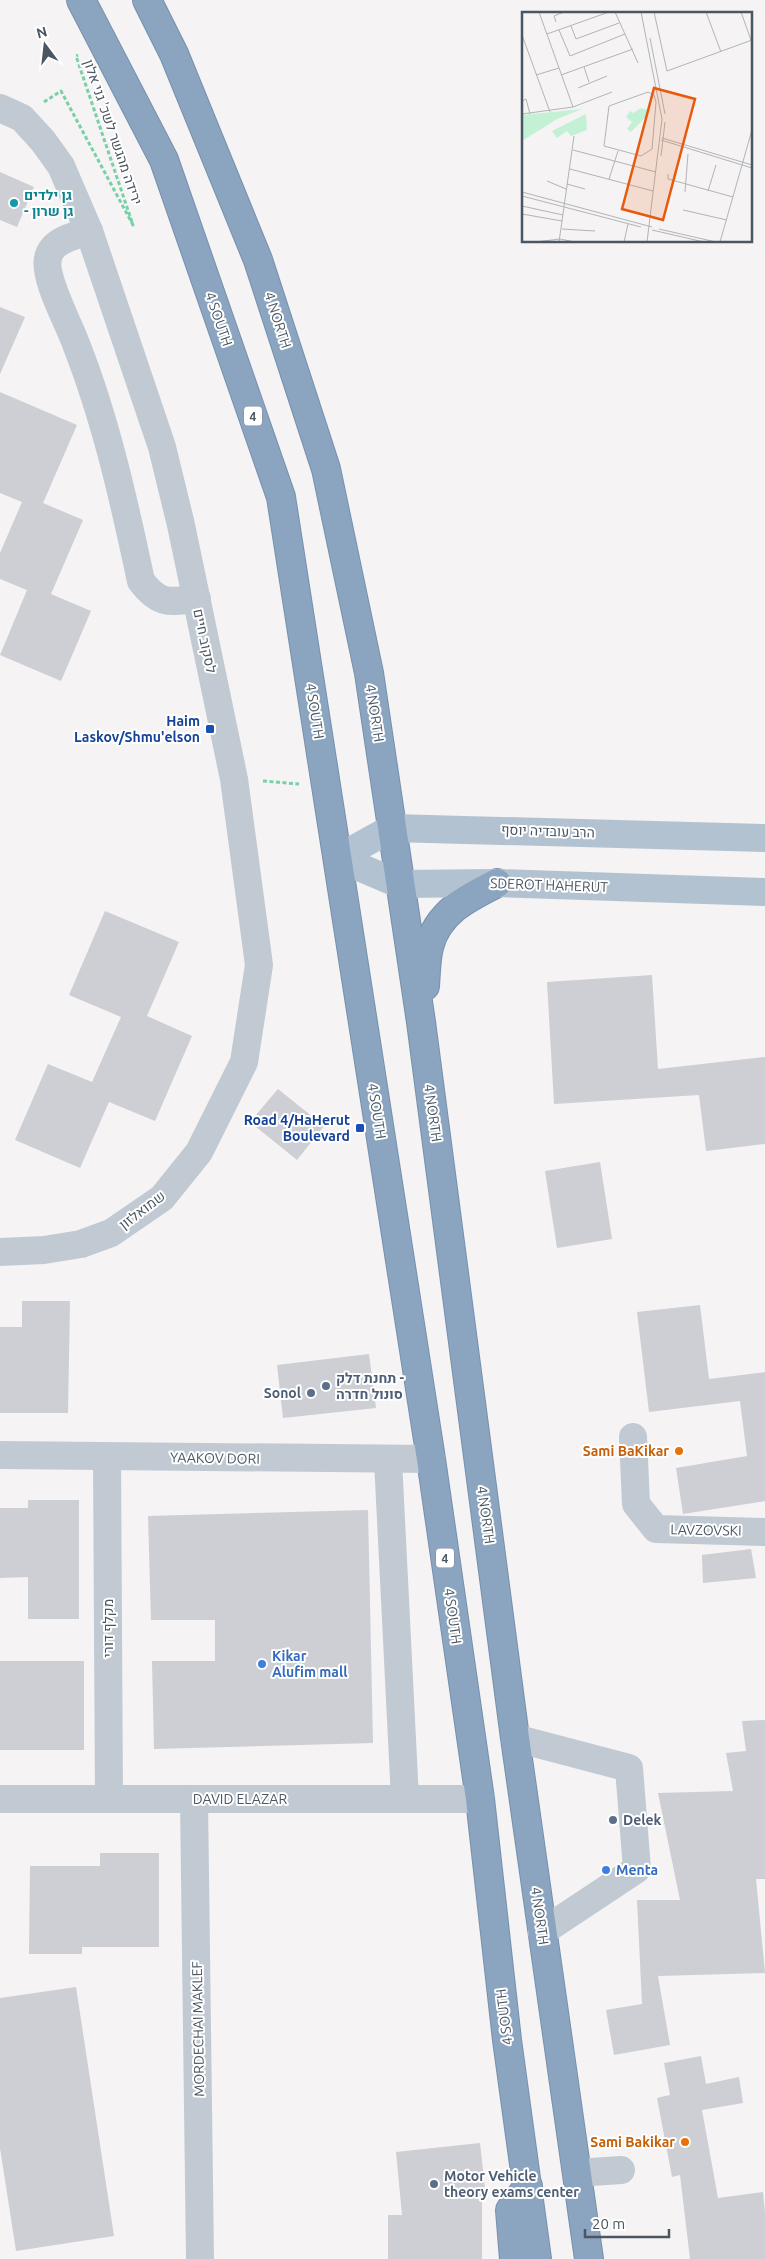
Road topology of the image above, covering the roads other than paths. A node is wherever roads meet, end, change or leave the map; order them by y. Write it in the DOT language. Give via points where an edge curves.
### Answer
graph roads {
  1 [pos="81,0"];
  2 [pos="147,0"];
  3 [pos="11,113"];
  4 [pos="89,230"];
  5 [pos="196,598"];
  6 [pos="392,828"];
  7 [pos="765,838"];
  8 [pos="338,858"];
  9 [pos="398,884"];
  10 [pos="497,884"];
  11 [pos="765,892"];
  12 [pos="421,1022"];
  13 [pos="244,1062"];
  14 [pos="0,1252"];
  15 [pos="634,1437"];
  16 [pos="0,1455"];
  17 [pos="107,1456"];
  18 [pos="388,1460"];
  19 [pos="431,1460"];
  20 [pos="765,1532"];
  21 [pos="515,1738"];
  22 [pos="0,1799"];
  23 [pos="109,1799"];
  24 [pos="194,1799"];
  25 [pos="406,1799"];
  26 [pos="480,1799"];
  27 [pos="542,1932"];
  28 [pos="621,2170"];
  29 [pos="577,2172"];
  30 [pos="528,2186"];
  31 [pos="200,2259"];
  32 [pos="514,2259"];
  33 [pos="537,2259"];
  34 [pos="589,2259"];
  1 -- 8 [label="highway, 4 SOUTH / 4" via="164,160 281,497"];
  2 -- 6 [label="highway, 4 NORTH" via="174,54 258,260 326,469 368,673"];
  3 -- 4 [label="street, לסקוב חיים" via="43,141 61,166"];
  4 -- 5 [label="street, לסקוב חיים" via="162,447"];
  4 -- 5 [label="street" via="58,242 48,258 48,274 101,416 142,581 151,594 170,602"];
  5 -- 13 [label="street, לסקוב חיים" via="234,779 259,965"];
  6 -- 7 [label="main road, הרב עובדיה יוסף"];
  6 -- 8 [label="main road"];
  6 -- 9 [label="highway, 4 NORTH"];
  8 -- 9 [label="main road, SDEROT HAHERUT"];
  8 -- 19 [label="highway, 4 SOUTH / 4"];
  9 -- 10 [label="main road, SDEROT HAHERUT"];
  9 -- 12 [label="highway, 4 NORTH"];
  10 -- 11 [label="main road, SDEROT HAHERUT"];
  10 -- 12 [label="highway" via="464,899 441,921 429,947"];
  12 -- 21 [label="highway, 4 NORTH"];
  13 -- 14 [label="street, שמואלזון" via="199,1152 162,1198 112,1232 81,1244"];
  15 -- 20 [label="street, LAVZOVSKI" via="636,1504 656,1529"];
  16 -- 17 [label="street, YAAKOV DORI"];
  17 -- 18 [label="street, YAAKOV DORI"];
  17 -- 23 [label="street, מקלף דורי"];
  18 -- 19 [label="street, YAAKOV DORI"];
  18 -- 25 [label="street"];
  19 -- 26 [label="highway, 4 SOUTH / 4"];
  21 -- 27 [label="highway, 4 NORTH"];
  21 -- 27 [label="street" via="629,1768 637,1869"];
  22 -- 23 [label="street, DAVID ELAZAR"];
  23 -- 24 [label="street, DAVID ELAZAR"];
  24 -- 25 [label="street, DAVID ELAZAR"];
  24 -- 31 [label="street, MORDECHAI MAKLEF"];
  25 -- 26 [label="street, DAVID ELAZAR"];
  26 -- 30 [label="highway, 4 SOUTH / 4" via="506,2040"];
  27 -- 29 [label="highway, 4 NORTH"];
  28 -- 29 [label="street"];
  29 -- 34 [label="highway, 4 NORTH"];
  30 -- 32 [label="highway" via="510,2210"];
  30 -- 33 [label="highway, 4 SOUTH / 4"];
}
